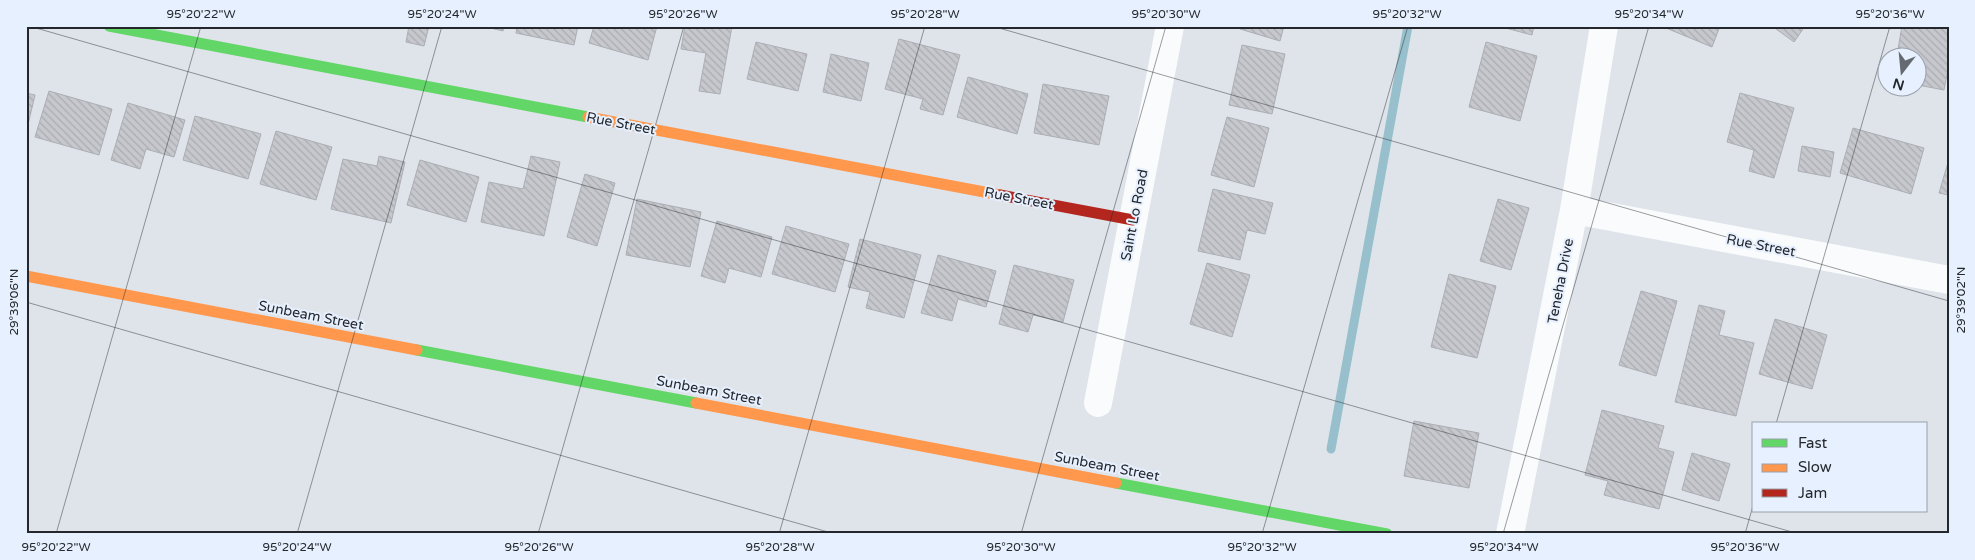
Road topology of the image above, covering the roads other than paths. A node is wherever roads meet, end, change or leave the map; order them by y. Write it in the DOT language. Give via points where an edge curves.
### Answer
graph roads {
  1 [pos="109,26"];
  2 [pos="1170,26"];
  3 [pos="1604,26"];
  4 [pos="1574,210"];
  5 [pos="1133,220"];
  6 [pos="26,276"];
  7 [pos="1949,280"];
  8 [pos="1098,403"];
  9 [pos="1386,534"];
  10 [pos="1510,534"];
  1 -- 5 [label="street, Rue Street"];
  2 -- 5 [label="street, Saint Lo Road"];
  3 -- 4 [label="street, Teneha Drive"];
  4 -- 7 [label="street, Rue Street"];
  4 -- 10 [label="street, Teneha Drive"];
  5 -- 8 [label="street, Saint Lo Road"];
  6 -- 9 [label="street, Sunbeam Street"];
}
